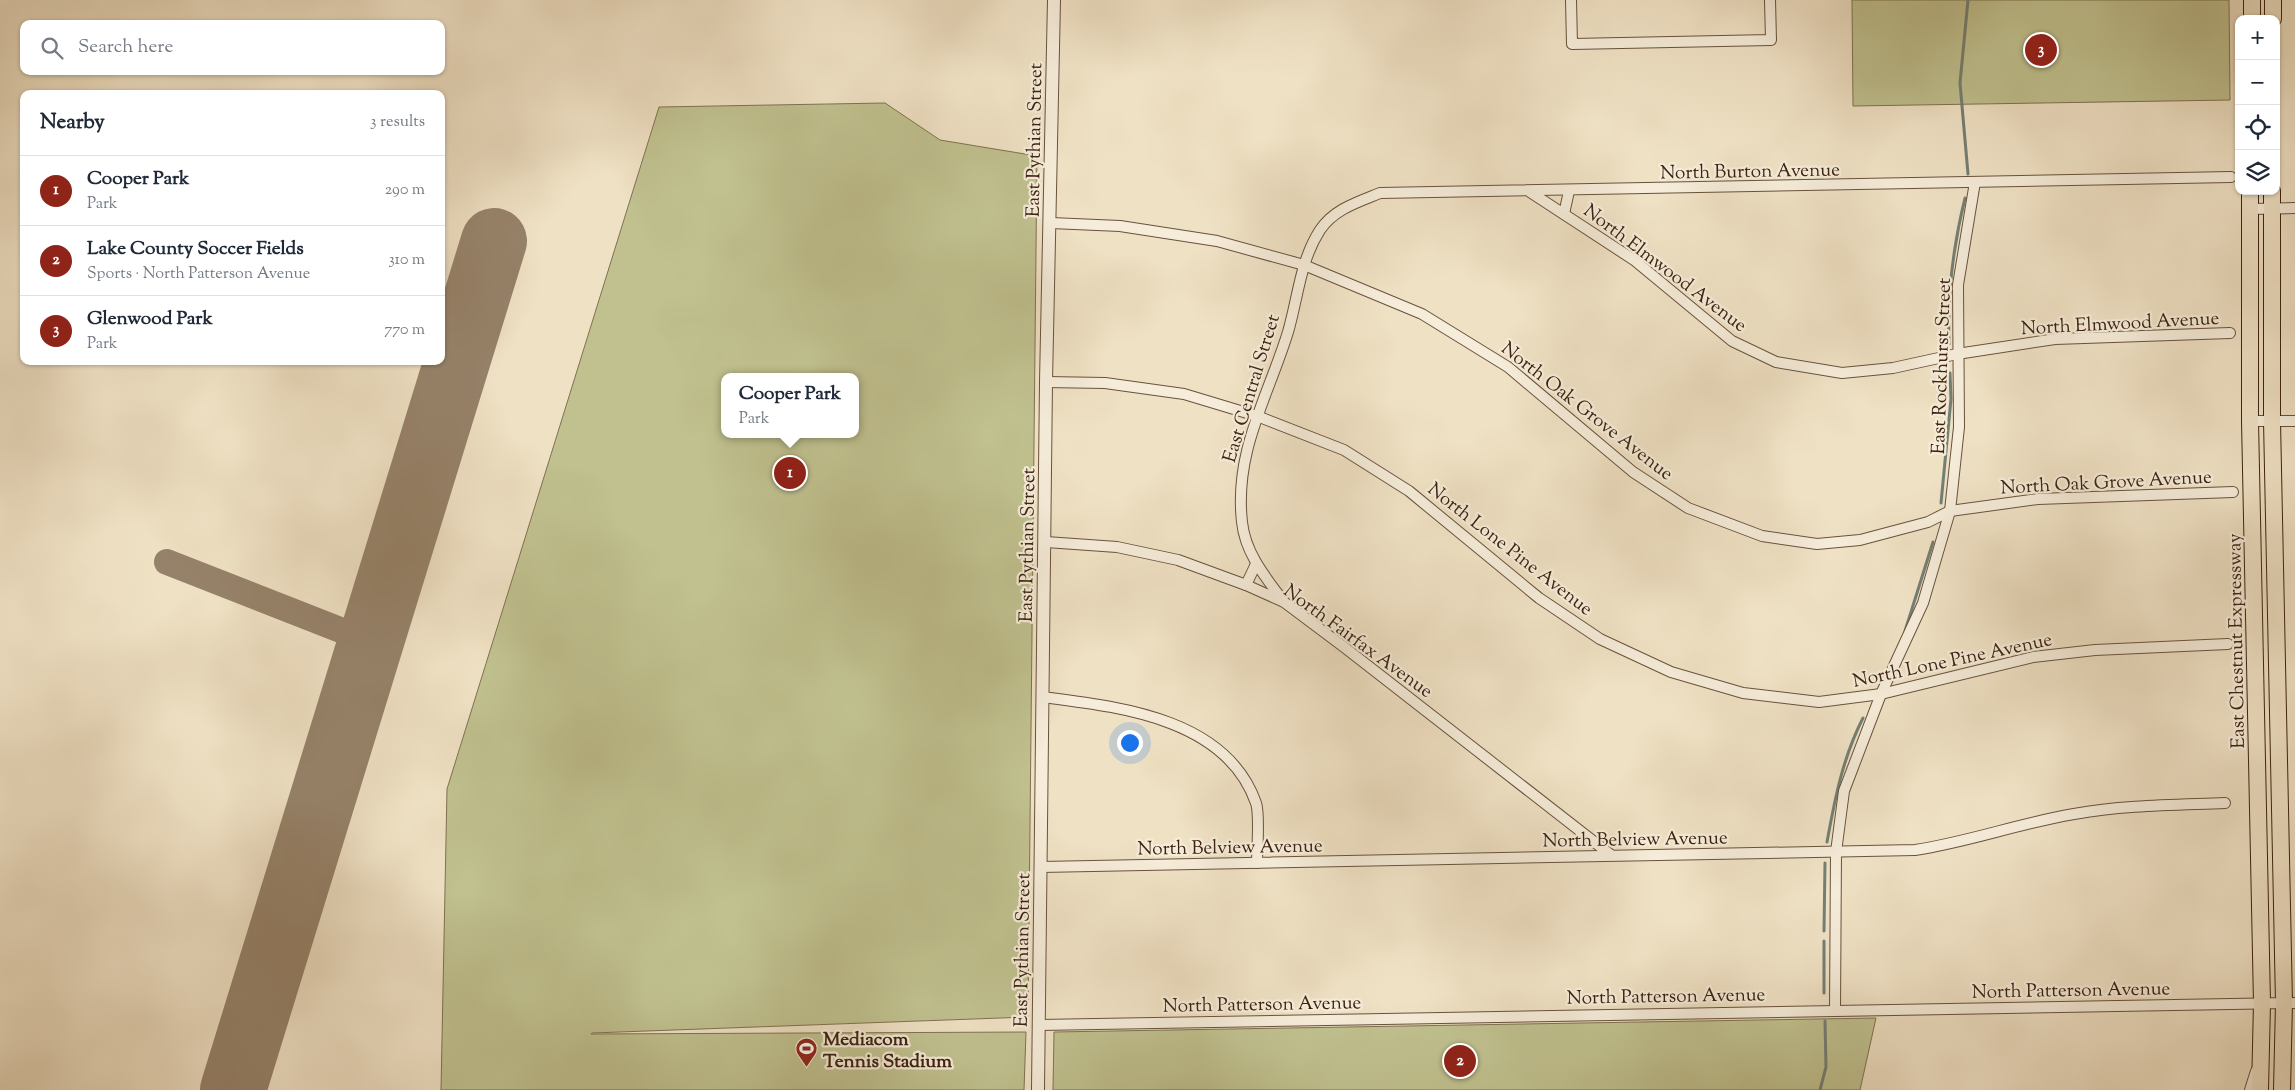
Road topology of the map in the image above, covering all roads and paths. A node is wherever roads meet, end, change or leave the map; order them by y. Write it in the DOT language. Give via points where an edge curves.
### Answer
graph roads {
  1 [pos="1054,0"];
  2 [pos="1571,0"];
  3 [pos="1770,0"];
  4 [pos="2252,0"];
  5 [pos="2273,0"];
  6 [pos="2252,15"];
  7 [pos="2273,15"];
  8 [pos="2231,177"];
  9 [pos="1974,182"];
  10 [pos="1569,191"];
  11 [pos="1530,192"];
  12 [pos="2250,195"];
  13 [pos="2272,195"];
  14 [pos="2272,208"];
  15 [pos="2295,208"];
  16 [pos="2250,209"];
  17 [pos="1564,214"];
  18 [pos="1051,223"];
  19 [pos="1304,265"];
  20 [pos="2230,333"];
  21 [pos="1957,354"];
  22 [pos="1046,382"];
  23 [pos="1257,416"];
  24 [pos="2272,421"];
  25 [pos="2295,421"];
  26 [pos="2250,422"];
  27 [pos="2233,492"];
  28 [pos="1950,511"];
  29 [pos="1046,542"];
  30 [pos="1256,564"];
  31 [pos="1246,585"];
  32 [pos="1284,602"];
  33 [pos="2228,644"];
  34 [pos="1881,694"];
  35 [pos="1044,697"];
  36 [pos="2225,803"];
  37 [pos="1836,852"];
  38 [pos="1611,855"];
  39 [pos="1257,863"];
  40 [pos="1041,867"];
  41 [pos="2262,1003"];
  42 [pos="2289,1003"];
  43 [pos="1835,1010"];
  44 [pos="1039,1025"];
  45 [pos="2261,1058"];
  46 [pos="1038,1090"];
  47 [pos="2250,1090"];
  48 [pos="2260,1090"];
  49 [pos="2282,1090"];
  1 -- 18 [label="street, East Pythian Street"];
  2 -- 3 [label="street" via="1572,44 1771,40"];
  4 -- 6 [label="main road"];
  5 -- 7 [label="main road"];
  8 -- 9 [label="street, North Burton Avenue"];
  9 -- 10 [label="street, North Burton Avenue"];
  9 -- 21 [label="street, East Rockhurst Street" via="1958,285"];
  10 -- 11 [label="street, North Burton Avenue"];
  10 -- 17 [label="street"];
  11 -- 17 [label="street, North Elmwood Avenue"];
  11 -- 19 [label="street, North Burton Avenue" via="1380,193 1344,206 1320,230"];
  12 -- 16 [label="main road, East Chestnut Expressway"];
  13 -- 14 [label="main road"];
  14 -- 15 [label="street"];
  14 -- 16 [label="street"];
  14 -- 24 [label="main road"];
  16 -- 26 [label="main road, East Chestnut Expressway"];
  17 -- 21 [label="street, North Elmwood Avenue" via="1634,260 1732,341 1776,362 1842,373 1893,368"];
  18 -- 19 [label="street, North Oak Grove Avenue" via="1120,226 1218,241"];
  18 -- 22 [label="street, East Pythian Street"];
  19 -- 23 [label="street, East Central Street" via="1288,332"];
  19 -- 28 [label="street, North Oak Grove Avenue" via="1422,314 1508,367 1633,472 1688,508 1762,536 1817,544 1860,540 1928,522"];
  20 -- 21 [label="street, North Elmwood Avenue" via="2055,339"];
  21 -- 28 [label="street, East Rockhurst Street" via="1959,427"];
  22 -- 23 [label="street, North Lone Pine Avenue" via="1105,383 1184,394"];
  22 -- 29 [label="street, East Pythian Street"];
  23 -- 30 [label="street, East Central Street" via="1241,471 1242,524"];
  23 -- 34 [label="street, North Lone Pine Avenue" via="1344,450 1409,491 1539,598 1600,639 1671,672 1743,693 1819,702"];
  24 -- 25 [label="street"];
  24 -- 26 [label="street"];
  24 -- 42 [label="main road"];
  26 -- 41 [label="main road, East Chestnut Expressway"];
  27 -- 28 [label="street, North Oak Grove Avenue" via="2038,499"];
  28 -- 34 [label="street, East Rockhurst Street" via="1923,603"];
  29 -- 31 [label="street, North Fairfax Avenue" via="1117,547 1178,560"];
  29 -- 35 [label="street, East Pythian Street"];
  30 -- 31 [label="street"];
  30 -- 32 [label="street, East Central Street"];
  31 -- 32 [label="street, North Fairfax Avenue"];
  32 -- 38 [label="street, North Fairfax Avenue"];
  33 -- 34 [label="street, North Lone Pine Avenue" via="2095,650 2034,657"];
  34 -- 37 [label="street, East Rockhurst Street" via="1844,792"];
  35 -- 39 [label="street" via="1132,710 1215,745 1243,776 1257,804"];
  35 -- 40 [label="street, East Pythian Street"];
  36 -- 37 [label="street, North Belview Avenue" via="2099,810 2041,820 1941,846 1915,850"];
  37 -- 38 [label="street, North Belview Avenue"];
  37 -- 43 [label="street, East Rockhurst Street"];
  38 -- 39 [label="street, North Belview Avenue"];
  39 -- 40 [label="street, North Belview Avenue"];
  40 -- 44 [label="street, East Pythian Street"];
  41 -- 42 [label="street, North Patterson Avenue"];
  41 -- 43 [label="street, North Patterson Avenue"];
  41 -- 45 [label="main road, East Chestnut Expressway"];
  42 -- 49 [label="main road"];
  43 -- 44 [label="street, North Patterson Avenue"];
  44 -- 46 [label="street, East Pythian Street"];
  45 -- 47 [label="street"];
  45 -- 48 [label="main road, East Chestnut Expressway"];
}
